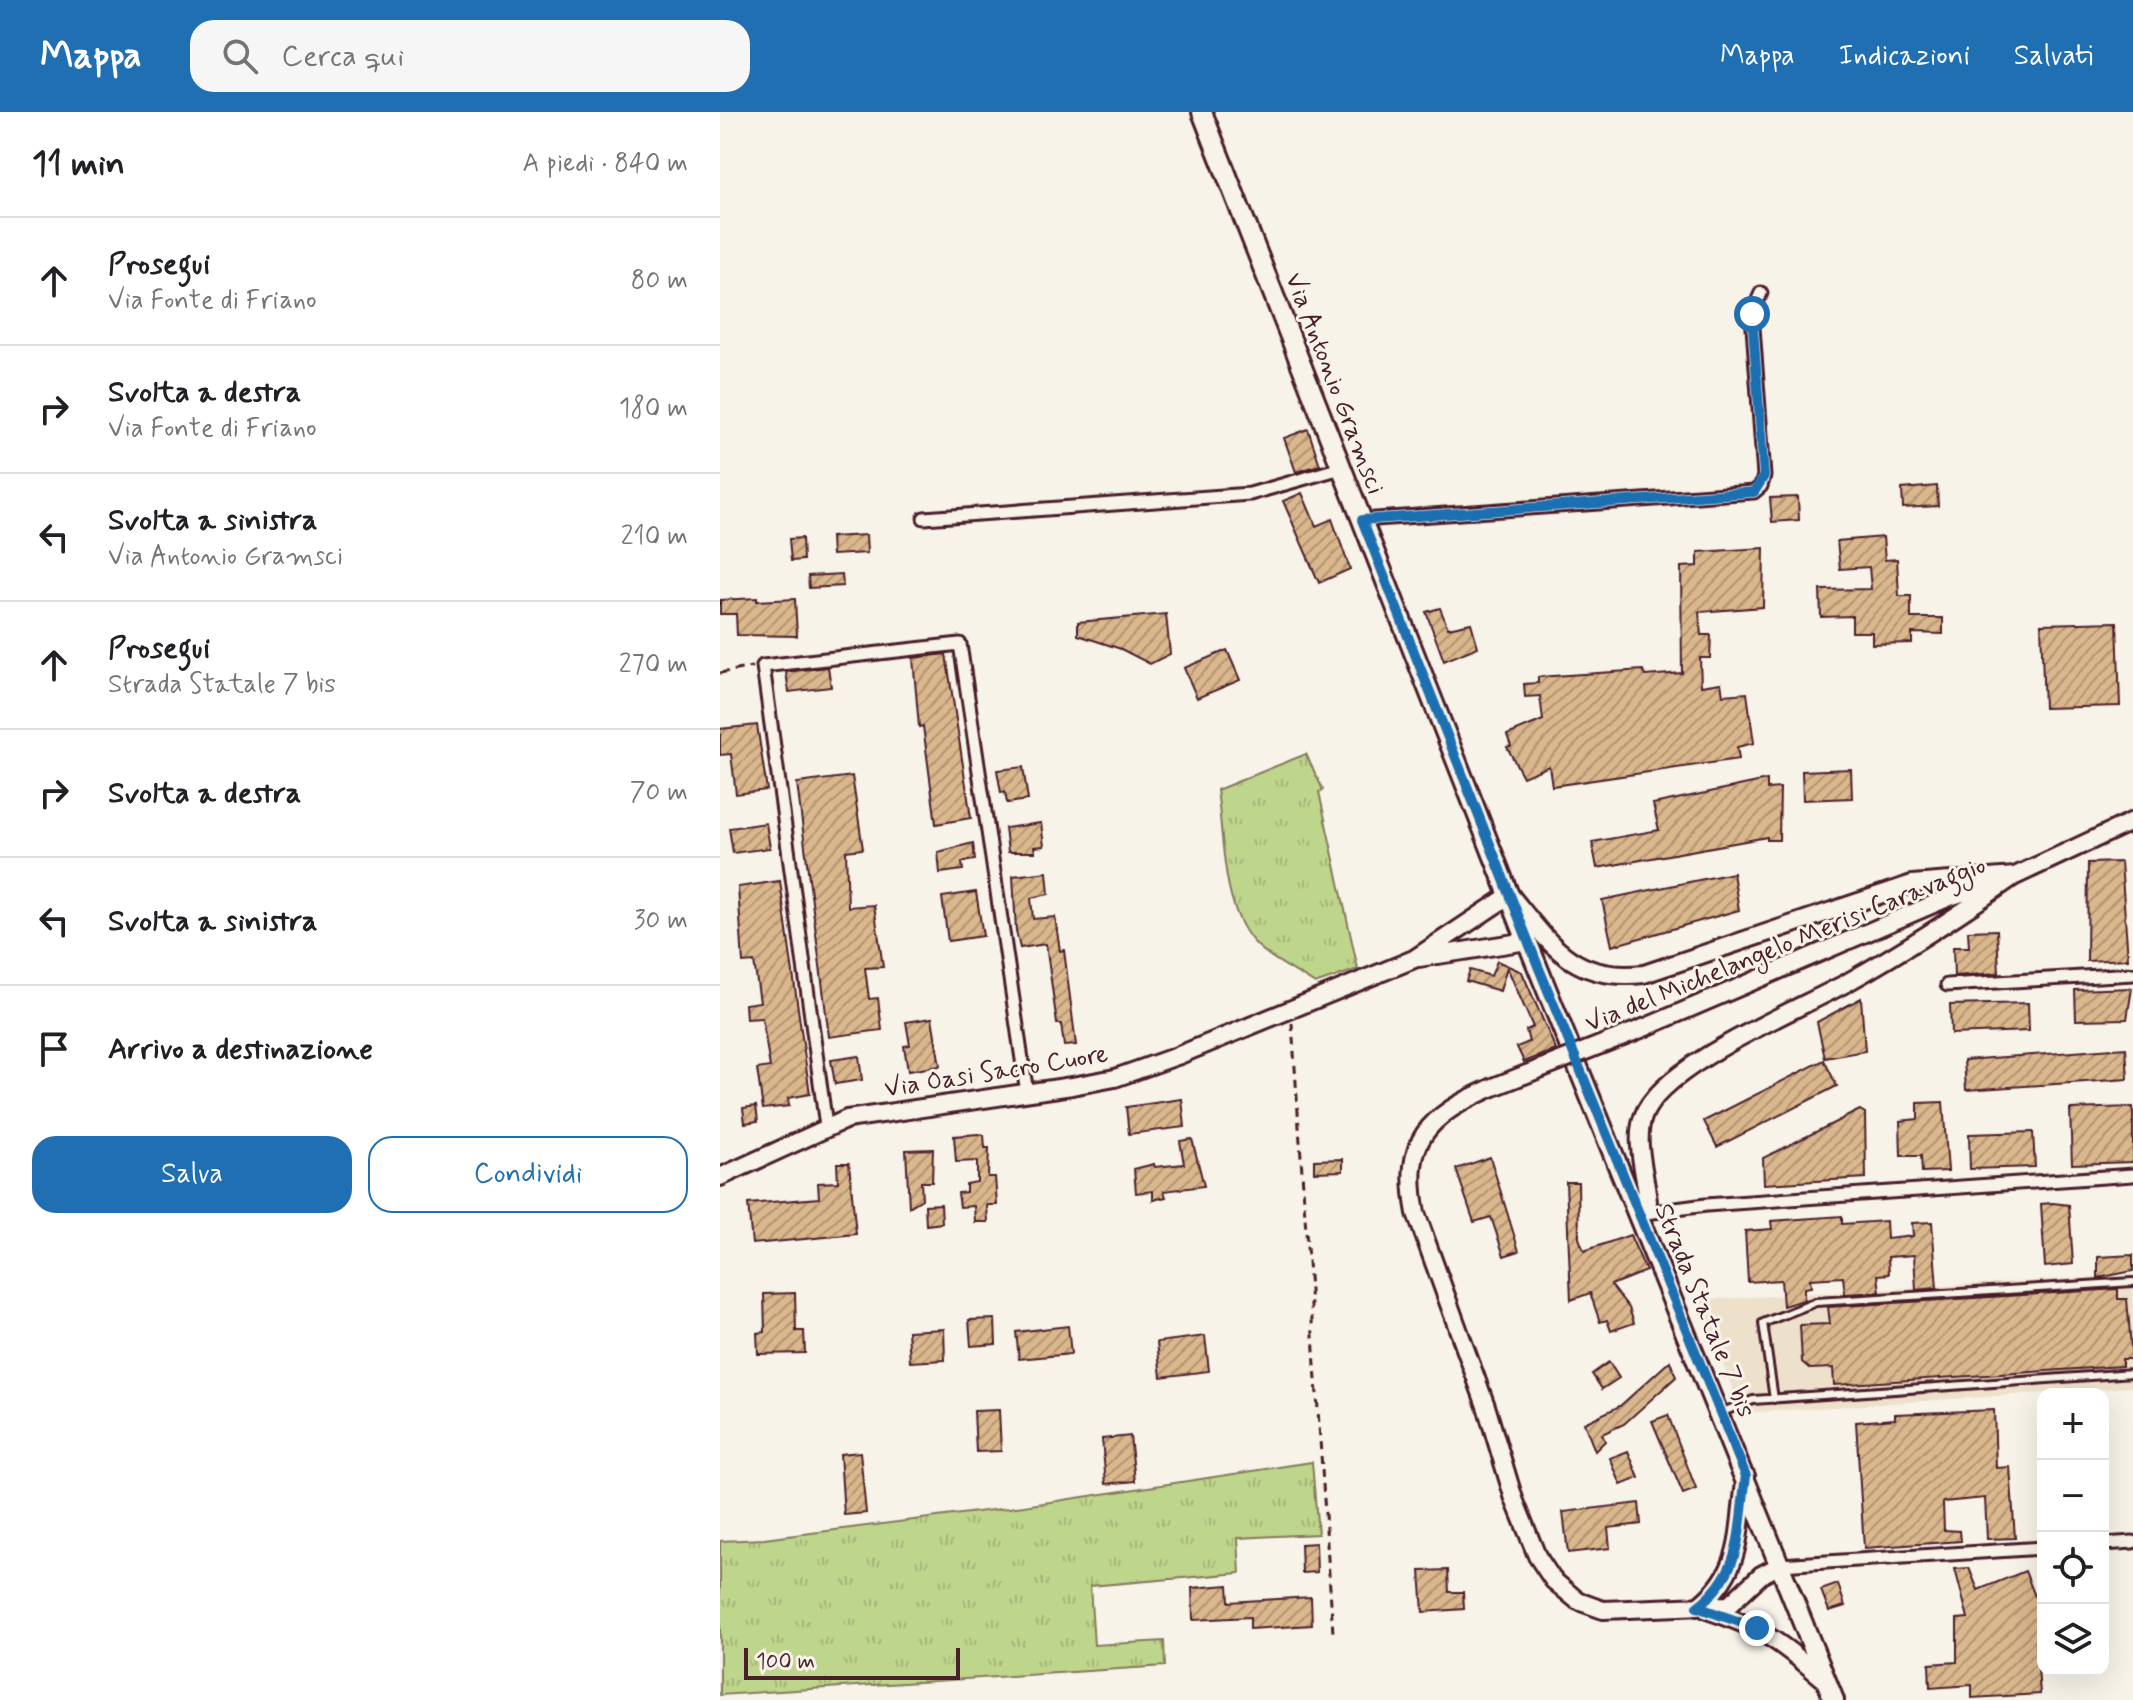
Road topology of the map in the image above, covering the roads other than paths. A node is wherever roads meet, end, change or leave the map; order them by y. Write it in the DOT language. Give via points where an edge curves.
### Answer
graph roads {
  1 [pos="1202,112"];
  2 [pos="1761,293"];
  3 [pos="1341,468"];
  4 [pos="924,518"];
  5 [pos="1362,520"];
  6 [pos="2133,821"];
  7 [pos="2015,876"];
  8 [pos="1510,895"];
  9 [pos="1527,941"];
  10 [pos="1414,959"];
  11 [pos="2133,974"];
  12 [pos="1947,985"];
  13 [pos="1027,1093"];
  14 [pos="826,1126"];
  15 [pos="2133,1175"];
  16 [pos="720,1177"];
  17 [pos="1638,1214"];
  18 [pos="2133,1282"];
  19 [pos="2133,1373"];
  20 [pos="1774,1399"];
  21 [pos="1720,1413"];
  22 [pos="1746,1476"];
  23 [pos="2133,1542"];
  24 [pos="2109,1544"];
  25 [pos="2037,1548"];
  26 [pos="1780,1565"];
  27 [pos="1697,1607"];
  28 [pos="1831,1691"];
  1 -- 3 [label="main road, Via Antonio Gramsci"];
  2 -- 5 [label="street" via="1752,314 1764,476 1754,492"];
  3 -- 4 [label="street" via="1250,494"];
  3 -- 5 [label="main road, Via Antonio Gramsci"];
  5 -- 8 [label="main road, Via Antonio Gramsci"];
  6 -- 7 [label="street, Via del Michelangelo Merisi Caravaggio"];
  7 -- 8 [label="street" via="1912,884 1622,977 1577,966"];
  7 -- 17 [label="street" via="1906,948 1705,1057 1660,1089 1642,1118 1640,1147 1648,1202"];
  7 -- 27 [label="street, Via del Michelangelo Merisi Caravaggio, bridge" via="1950,897 1452,1105 1418,1141 1411,1187 1416,1213 1537,1556 1553,1580 1578,1601 1603,1610"];
  8 -- 9 [label="main road, Via Antonio Gramsci"];
  8 -- 10 [label="street, Via Oasi Sacro Cuore"];
  9 -- 10 [label="street, Via Oasi Sacro Cuore"];
  9 -- 17 [label="main road, Strada Statale 7 bis"];
  10 -- 13 [label="street, Via Oasi Sacro Cuore" via="1115,1078"];
  11 -- 12 [label="street"];
  13 -- 14 [label="street, Via Oasi Sacro Cuore" via="871,1114"];
  13 -- 14 [label="street" via="960,644 763,666"];
  14 -- 16 [label="street, Via Oasi Sacro Cuore"];
  15 -- 17 [label="street"];
  17 -- 21 [label="main road, Strada Statale 7 bis"];
  18 -- 20 [label="lane" via="1816,1302 1763,1323"];
  19 -- 20 [label="lane"];
  20 -- 21 [label="lane" via="1753,1400"];
  21 -- 22 [label="main road, Strada Statale 7 bis"];
  22 -- 26 [label="main road, Strada Statale 7 bis"];
  22 -- 27 [label="street" via="1735,1557 1719,1590"];
  23 -- 24 [label="street"];
  25 -- 26 [label="street"];
  26 -- 27 [label="street, Via del Michelangelo Merisi Caravaggio" via="1729,1605"];
  26 -- 28 [label="main road, Strada Statale 7 bis"];
  27 -- 28 [label="street" via="1779,1640"];
}
